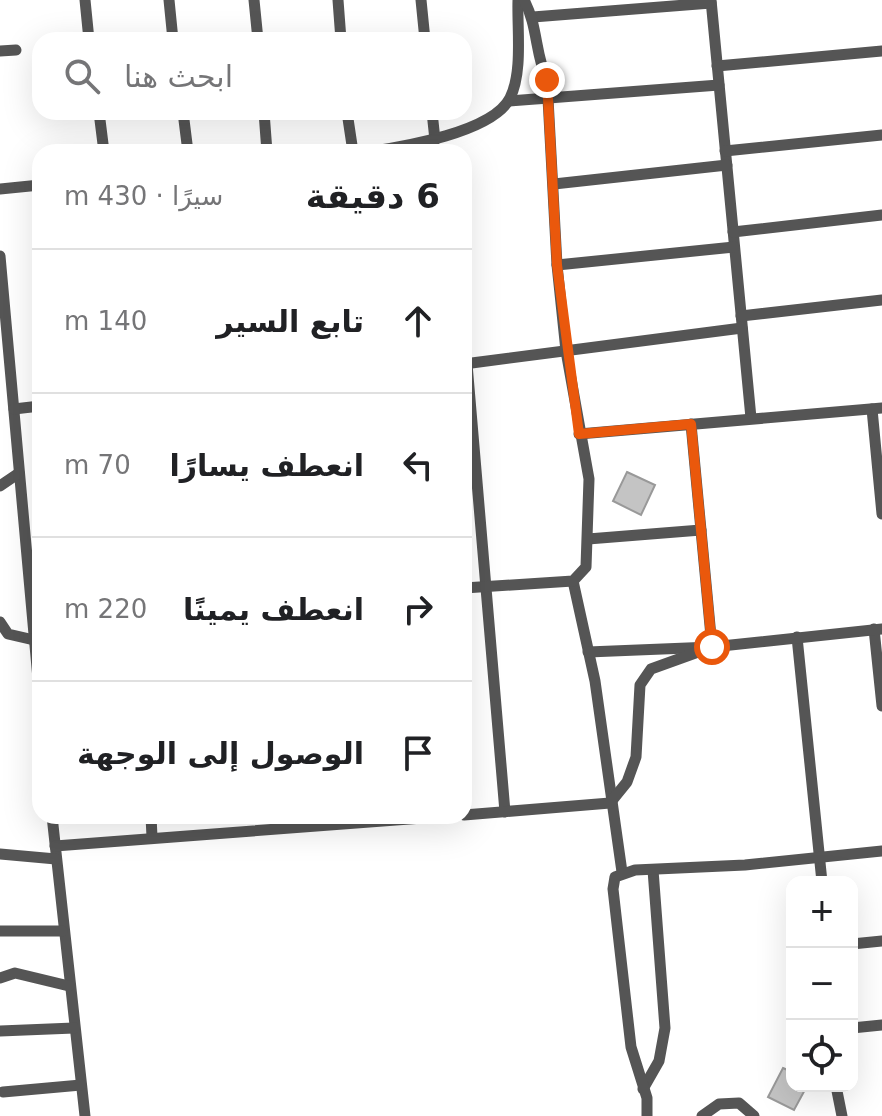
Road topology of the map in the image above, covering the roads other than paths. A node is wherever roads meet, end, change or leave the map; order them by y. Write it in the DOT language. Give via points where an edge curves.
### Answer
graph roads {
  1 [pos="85,0"];
  2 [pos="169,0"];
  3 [pos="254,0"];
  4 [pos="338,0"];
  5 [pos="421,0"];
  6 [pos="521,0"];
  7 [pos="711,1"];
  8 [pos="533,17"];
  9 [pos="88,32"];
  10 [pos="172,32"];
  11 [pos="257,32"];
  12 [pos="340,32"];
  13 [pos="424,32"];
  14 [pos="16,50"];
  15 [pos="0,51"];
  16 [pos="882,51"];
  17 [pos="717,66"];
  18 [pos="719,85"];
  19 [pos="547,99"];
  20 [pos="509,101"];
  21 [pos="100,120"];
  22 [pos="184,120"];
  23 [pos="265,120"];
  24 [pos="348,120"];
  25 [pos="433,120"];
  26 [pos="882,135"];
  27 [pos="435,140"];
  28 [pos="103,144"];
  29 [pos="187,144"];
  30 [pos="266,144"];
  31 [pos="352,144"];
  32 [pos="413,144"];
  33 [pos="725,151"];
  34 [pos="727,165"];
  35 [pos="554,184"];
  36 [pos="32,186"];
  37 [pos="0,189"];
  38 [pos="882,215"];
  39 [pos="733,232"];
  40 [pos="734,247"];
  41 [pos="0,256"];
  42 [pos="557,265"];
  43 [pos="882,300"];
  44 [pos="742,322"];
  45 [pos="4,346"];
  46 [pos="566,351"];
  47 [pos="472,363"];
  48 [pos="32,407"];
  49 [pos="877,408"];
  50 [pos="14,409"];
  51 [pos="751,418"];
  52 [pos="691,424"];
  53 [pos="579,434"];
  54 [pos="472,438"];
  55 [pos="19,473"];
  56 [pos="0,486"];
  57 [pos="882,514"];
  58 [pos="701,530"];
  59 [pos="588,539"];
  60 [pos="573,581"];
  61 [pos="486,586"];
  62 [pos="472,587"];
  63 [pos="32,598"];
  64 [pos="0,622"];
  65 [pos="878,629"];
  66 [pos="32,636"];
  67 [pos="797,637"];
  68 [pos="712,647"];
  69 [pos="588,652"];
  70 [pos="882,706"];
  71 [pos="610,803"];
  72 [pos="505,812"];
  73 [pos="472,814"];
  74 [pos="53,824"];
  75 [pos="151,824"];
  76 [pos="236,824"];
  77 [pos="292,824"];
  78 [pos="236,831"];
  79 [pos="152,837"];
  80 [pos="882,851"];
  81 [pos="56,852"];
  82 [pos="0,854"];
  83 [pos="818,856"];
  84 [pos="653,870"];
  85 [pos="622,872"];
  86 [pos="821,876"];
  87 [pos="0,931"];
  88 [pos="62,931"];
  89 [pos="882,941"];
  90 [pos="858,943"];
  91 [pos="0,978"];
  92 [pos="69,986"];
  93 [pos="882,1025"];
  94 [pos="858,1027"];
  95 [pos="74,1028"];
  96 [pos="0,1031"];
  97 [pos="81,1085"];
  98 [pos="643,1089"];
  99 [pos="3,1092"];
  100 [pos="837,1092"];
  101 [pos="739,1103"];
  102 [pos="85,1116"];
  103 [pos="647,1116"];
  104 [pos="702,1116"];
  105 [pos="738,1116"];
  106 [pos="754,1116"];
  107 [pos="842,1116"];
  1 -- 9 [label="street"];
  2 -- 10 [label="street"];
  3 -- 11 [label="street"];
  4 -- 12 [label="street"];
  5 -- 13 [label="street"];
  6 -- 8 [label="street"];
  6 -- 20 [label="street"];
  7 -- 8 [label="street"];
  7 -- 17 [label="street"];
  8 -- 19 [label="street"];
  14 -- 15 [label="street"];
  16 -- 17 [label="street"];
  17 -- 18 [label="street"];
  18 -- 19 [label="street"];
  18 -- 33 [label="street"];
  19 -- 20 [label="street"];
  19 -- 35 [label="street"];
  20 -- 27 [label="street" via="482,121"];
  21 -- 28 [label="street"];
  22 -- 29 [label="street"];
  23 -- 30 [label="street"];
  24 -- 31 [label="street"];
  25 -- 27 [label="street"];
  26 -- 33 [label="street"];
  27 -- 32 [label="street"];
  33 -- 34 [label="street"];
  34 -- 35 [label="street"];
  34 -- 39 [label="street"];
  35 -- 42 [label="street"];
  36 -- 37 [label="street"];
  38 -- 39 [label="street"];
  39 -- 40 [label="street"];
  40 -- 42 [label="street"];
  40 -- 44 [label="street"];
  41 -- 45 [label="street"];
  42 -- 46 [label="street"];
  43 -- 44 [label="street"];
  44 -- 46 [label="street"];
  44 -- 51 [label="street"];
  45 -- 50 [label="street"];
  46 -- 47 [label="street"];
  46 -- 53 [label="street"];
  48 -- 50 [label="street"];
  49 -- 51 [label="street"];
  49 -- 57 [label="street"];
  50 -- 55 [label="street"];
  51 -- 52 [label="street"];
  52 -- 53 [label="street"];
  52 -- 58 [label="street"];
  53 -- 59 [label="street" via="589,479"];
  54 -- 61 [label="street"];
  55 -- 56 [label="street"];
  55 -- 63 [label="street"];
  58 -- 59 [label="street"];
  58 -- 68 [label="street"];
  59 -- 60 [label="street" via="586,567"];
  60 -- 61 [label="street"];
  60 -- 69 [label="street"];
  61 -- 62 [label="street"];
  61 -- 72 [label="street"];
  64 -- 66 [label="street" via="8,634"];
  65 -- 67 [label="street"];
  65 -- 70 [label="street"];
  67 -- 68 [label="street"];
  67 -- 83 [label="street"];
  68 -- 69 [label="street"];
  68 -- 71 [label="street" via="651,669 640,685 636,757 627,782"];
  69 -- 71 [label="street"];
  71 -- 72 [label="street"];
  71 -- 85 [label="street"];
  72 -- 73 [label="street"];
  74 -- 81 [label="street"];
  75 -- 79 [label="street"];
  76 -- 78 [label="street"];
  77 -- 78 [label="street"];
  78 -- 79 [label="street"];
  79 -- 81 [label="street"];
  80 -- 83 [label="street"];
  81 -- 82 [label="street"];
  81 -- 88 [label="street"];
  83 -- 84 [label="street"];
  83 -- 86 [label="street"];
  84 -- 85 [label="street"];
  84 -- 98 [label="street" via="665,1028 659,1061"];
  85 -- 98 [label="street" via="613,889 631,1047"];
  87 -- 88 [label="street"];
  88 -- 92 [label="street"];
  89 -- 90 [label="street"];
  91 -- 92 [label="street" via="15,973"];
  92 -- 95 [label="street"];
  93 -- 94 [label="street"];
  95 -- 96 [label="street"];
  95 -- 97 [label="street"];
  97 -- 99 [label="street"];
  97 -- 102 [label="street"];
  98 -- 103 [label="street"];
  100 -- 107 [label="street"];
  101 -- 104 [label="street" via="719,1104"];
  101 -- 105 [label="street"];
  101 -- 106 [label="street"];
}
